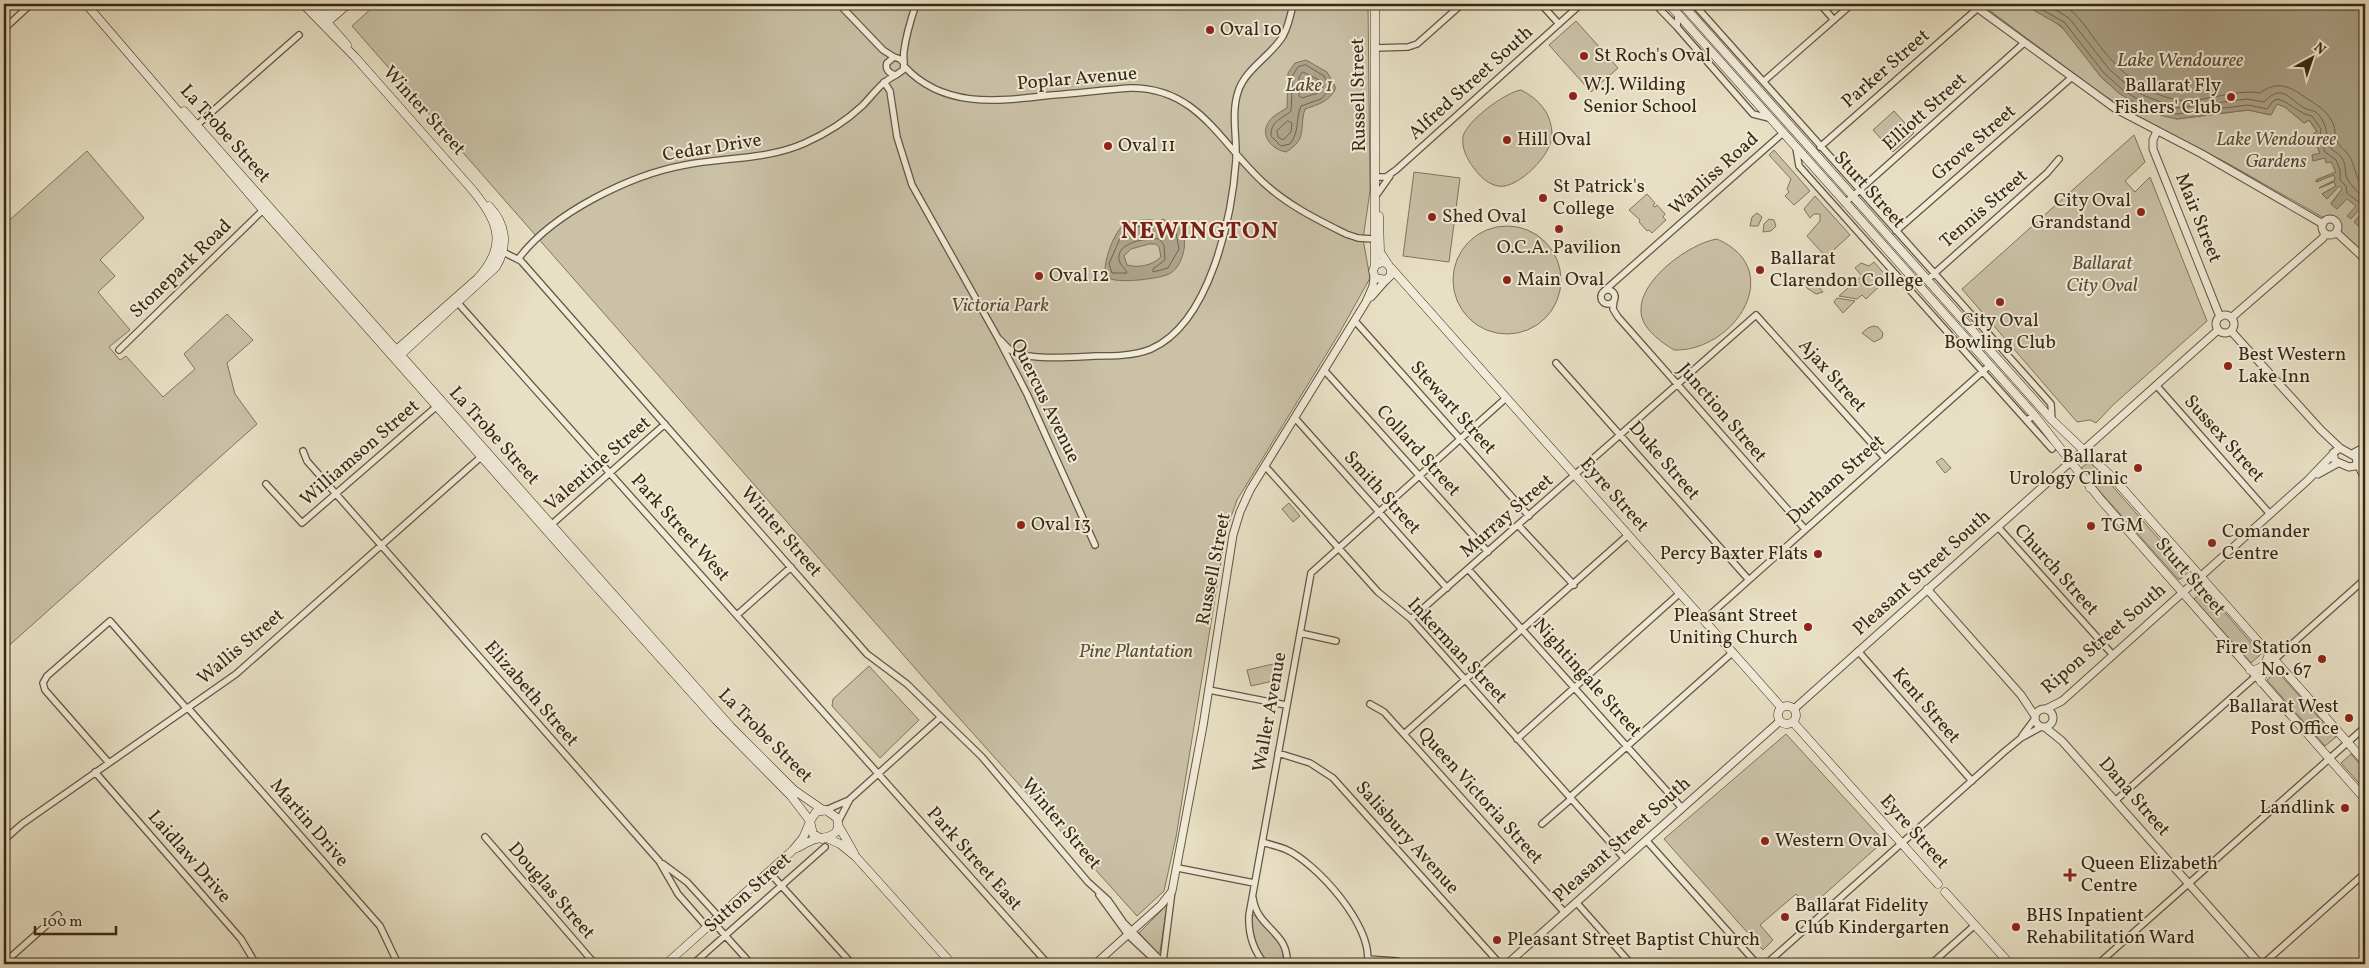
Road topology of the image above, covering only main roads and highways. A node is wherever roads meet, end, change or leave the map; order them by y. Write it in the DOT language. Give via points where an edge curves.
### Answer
graph roads {
  1 [pos="81,4"];
  2 [pos="86,4"];
  3 [pos="303,4"];
  4 [pos="311,4"];
  5 [pos="336,4"];
  6 [pos="348,4"];
  7 [pos="1375,4"];
  8 [pos="1669,4"];
  9 [pos="1682,4"];
  10 [pos="97,18"];
  11 [pos="323,21"];
  12 [pos="1376,239"];
  13 [pos="1375,265"];
  14 [pos="1389,266"];
  15 [pos="1386,280"];
  16 [pos="1422,303"];
  17 [pos="396,355"];
  18 [pos="2109,474"];
  19 [pos="2090,488"];
  20 [pos="549,527"];
  21 [pos="2274,660"];
  22 [pos="2256,676"];
  23 [pos="1781,708"];
  24 [pos="1793,722"];
  25 [pos="2365,762"];
  26 [pos="2365,799"];
  27 [pos="824,810"];
  28 [pos="810,822"];
  29 [pos="838,824"];
  30 [pos="824,841"];
  31 [pos="793,850"];
  32 [pos="856,857"];
  33 [pos="1938,884"];
  34 [pos="1945,892"];
  35 [pos="666,964"];
  36 [pos="952,964"];
  37 [pos="2010,964"];
  1 -- 10 [label="main road, La Trobe Street"];
  2 -- 10 [label="main road, La Trobe Street"];
  3 -- 11 [label="main road, Winter Street"];
  4 -- 11 [label="main road, Winter Street"];
  5 -- 11 [label="main road"];
  6 -- 11 [label="main road"];
  7 -- 12 [label="main road, Russell Street"];
  8 -- 19 [label="main road, Sturt Street" via="1990,364"];
  9 -- 18 [label="main road, Sturt Street" via="2052,420"];
  10 -- 17 [label="main road, La Trobe Street"];
  11 -- 17 [label="main road, Winter Street" via="499,220 504,232 490,274"];
  12 -- 13 [label="main road, Russell Street"];
  12 -- 14 [label="main road, Russell Street" via="1380,254"];
  13 -- 14 [label="main road" via="1382,262"];
  13 -- 15 [label="main road" via="1374,276"];
  14 -- 15 [label="main road" via="1391,275"];
  14 -- 16 [label="main road, Eyre Street"];
  15 -- 16 [label="main road, Eyre Street" via="1402,286"];
  16 -- 23 [label="main road, Eyre Street"];
  17 -- 20 [label="main road, La Trobe Street"];
  18 -- 19 [label="main road" via="2101,472 2094,475"];
  18 -- 21 [label="main road, Sturt Street"];
  19 -- 22 [label="main road, Sturt Street"];
  20 -- 27 [label="main road, La Trobe Street" via="731,727 794,790"];
  20 -- 28 [label="main road, La Trobe Street" via="716,720 791,796"];
  21 -- 22 [label="main road"];
  21 -- 22 [label="main road" via="2260,668"];
  21 -- 25 [label="main road, Sturt Street"];
  22 -- 26 [label="main road, Sturt Street"];
  23 -- 24 [label="main road" via="1788,706 1794,709 1796,716"];
  23 -- 24 [label="main road" via="1778,714 1780,721 1786,724"];
  24 -- 33 [label="main road, Eyre Street"];
  27 -- 28 [label="main road" via="813,814"];
  27 -- 29 [label="main road" via="834,814"];
  28 -- 30 [label="main road" via="813,834"];
  28 -- 31 [label="main road, Sutton Street"];
  29 -- 30 [label="main road" via="835,834"];
  29 -- 32 [label="main road"];
  30 -- 31 [label="main road, Sutton Street" via="808,842"];
  30 -- 32 [label="main road" via="840,844"];
  31 -- 35 [label="main road, Sutton Street"];
  32 -- 36 [label="main road"];
  34 -- 37 [label="main road, Eyre Street"];
}
